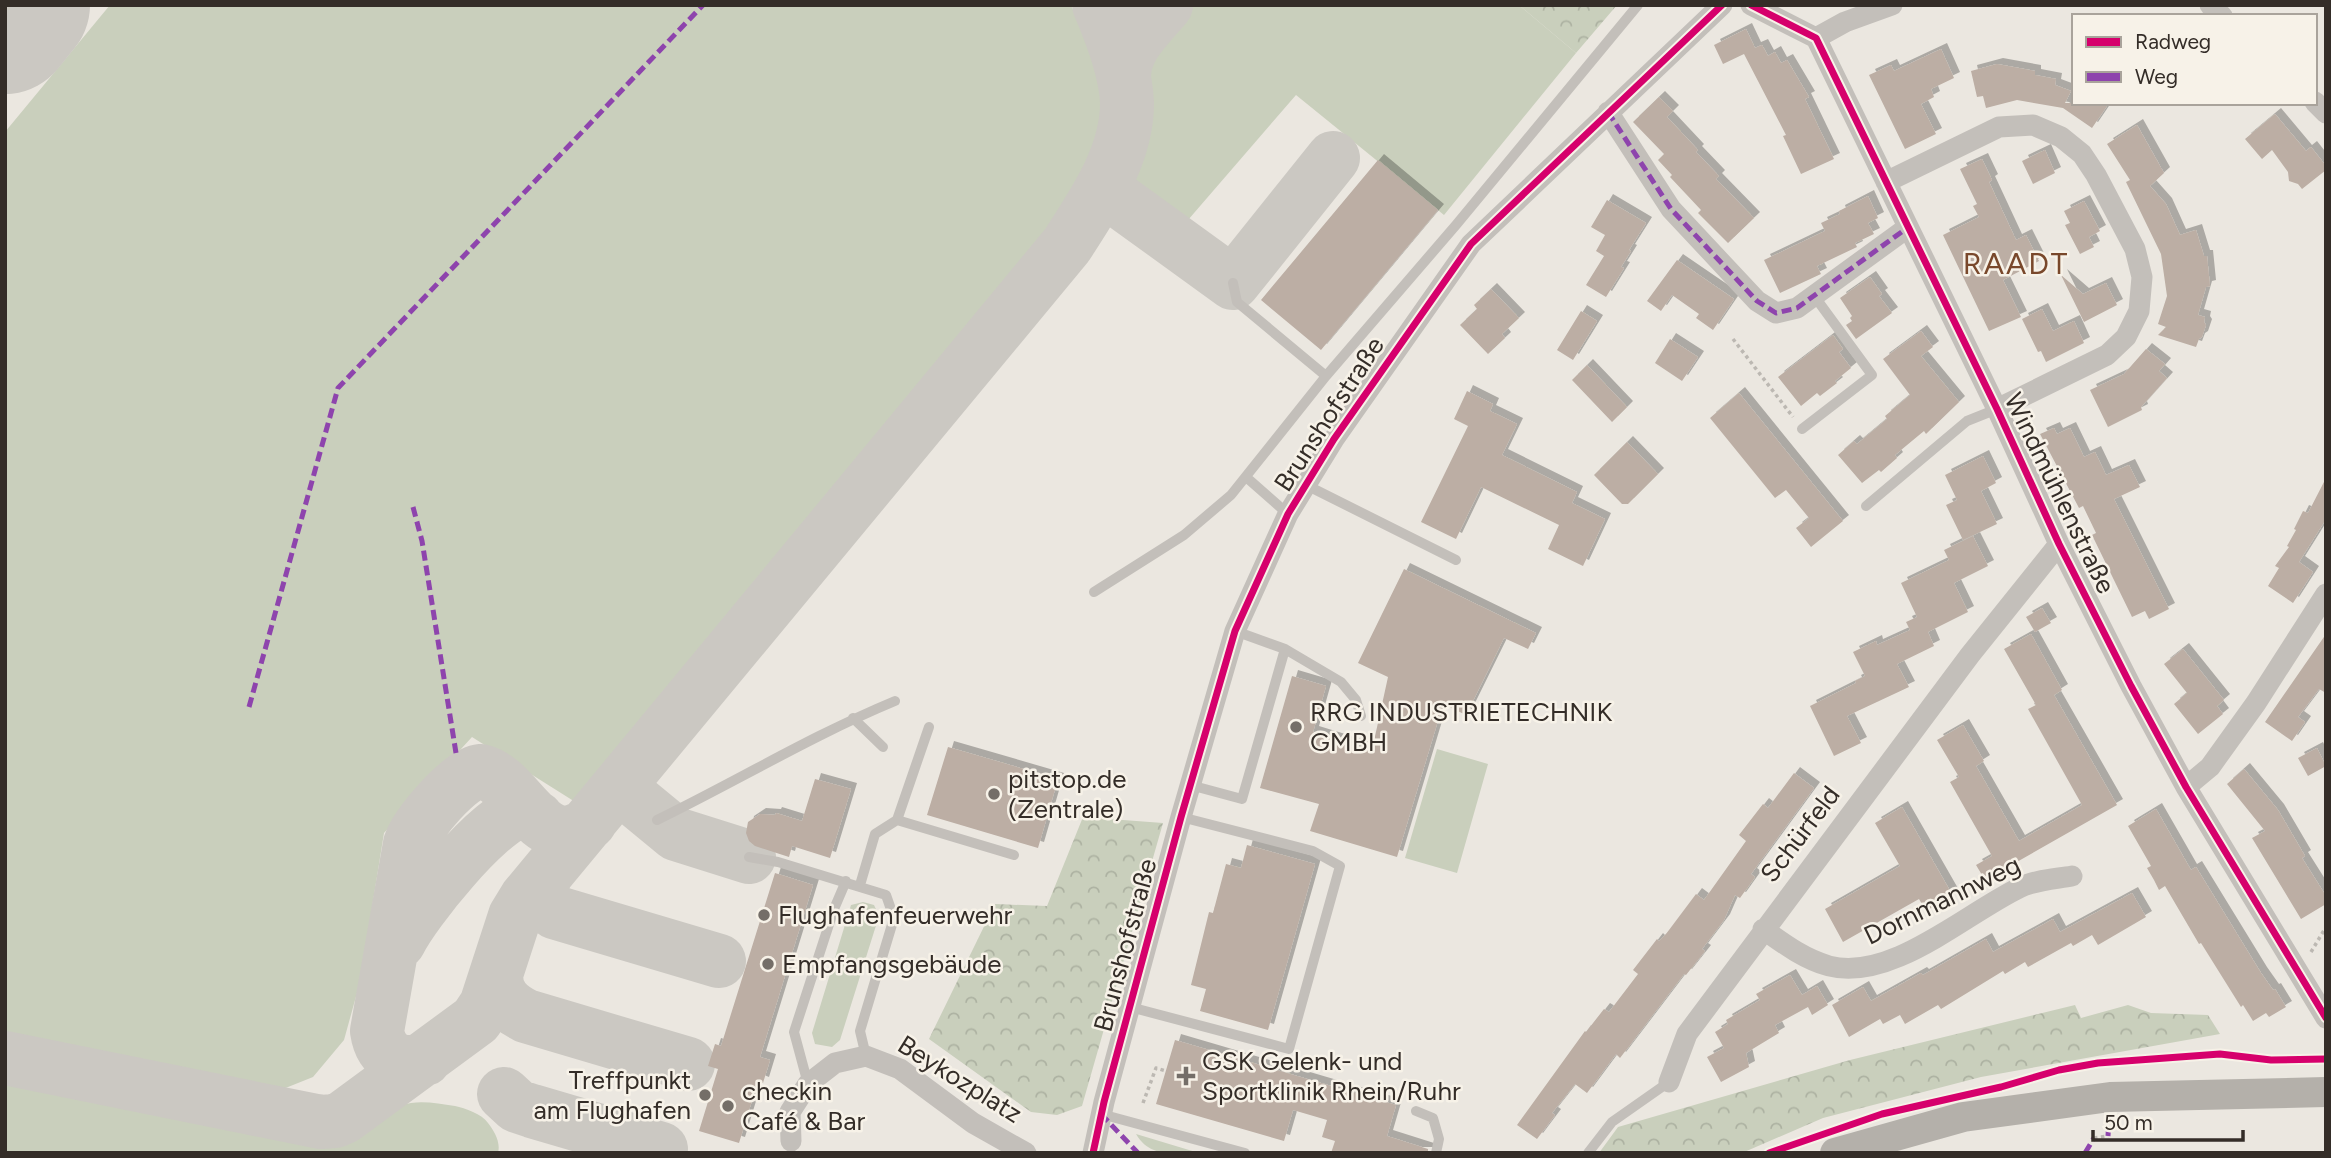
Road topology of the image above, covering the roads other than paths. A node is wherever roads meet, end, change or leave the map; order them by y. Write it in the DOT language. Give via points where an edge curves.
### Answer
graph roads {
  1 [pos="1638,5"];
  2 [pos="1722,5"];
  3 [pos="1751,5"];
  4 [pos="1892,5"];
  5 [pos="1848,13"];
  6 [pos="1816,37"];
  7 [pos="1608,112"];
  8 [pos="1885,182"];
  9 [pos="1907,228"];
  10 [pos="1233,283"];
  11 [pos="1815,297"];
  12 [pos="1326,376"];
  13 [pos="1997,409"];
  14 [pos="1802,429"];
  15 [pos="1246,477"];
  16 [pos="1306,485"];
  17 [pos="1866,506"];
  18 [pos="1288,514"];
  19 [pos="2059,544"];
  20 [pos="1456,560"];
  21 [pos="1094,592"];
  22 [pos="2326,594"];
  23 [pos="1235,631"];
  24 [pos="1285,649"];
  25 [pos="895,701"];
  26 [pos="1361,716"];
  27 [pos="853,718"];
  28 [pos="929,727"];
  29 [pos="883,747"];
  30 [pos="1191,785"];
  31 [pos="2186,787"];
  32 [pos="1181,817"];
  33 [pos="657,820"];
  34 [pos="897,820"];
  35 [pos="1014,855"];
  36 [pos="749,858"];
  37 [pos="2072,876"];
  38 [pos="845,881"];
  39 [pos="860,885"];
  40 [pos="1763,929"];
  41 [pos="1130,1007"];
  42 [pos="2326,1018"];
  43 [pos="866,1056"];
  44 [pos="1669,1082"];
  45 [pos="808,1083"];
  46 [pos="2326,1092"];
  47 [pos="1416,1111"];
  48 [pos="1101,1114"];
  49 [pos="791,1141"];
  50 [pos="1026,1153"];
  51 [pos="1093,1153"];
  52 [pos="1245,1153"];
  53 [pos="1436,1153"];
  54 [pos="1588,1153"];
  55 [pos="1835,1153"];
  1 -- 12 [label="lane"];
  2 -- 7 [label="street, Brunshofstraße"];
  3 -- 6 [label="street"];
  4 -- 5 [label="street"];
  5 -- 6 [label="street"];
  6 -- 8 [label="street, Windmühlenstraße"];
  7 -- 11 [label="street" via="1671,209 1758,301 1776,313"];
  7 -- 16 [label="street, Brunshofstraße" via="1472,244"];
  8 -- 9 [label="street, Windmühlenstraße"];
  8 -- 13 [label="street" via="1999,127 2033,125 2062,137 2082,153 2135,249 2142,277 2139,311 2126,337 2107,355"];
  9 -- 11 [label="street"];
  9 -- 13 [label="street, Windmühlenstraße"];
  10 -- 12 [label="lane" via="1237,302"];
  11 -- 14 [label="lane" via="1872,375"];
  12 -- 15 [label="lane"];
  13 -- 17 [label="lane, Windmühlenstraße" via="1967,421"];
  13 -- 19 [label="street, Windmühlenstraße"];
  15 -- 18 [label="lane"];
  15 -- 21 [label="lane" via="1184,536"];
  16 -- 18 [label="street, Brunshofstraße"];
  16 -- 20 [label="lane"];
  18 -- 23 [label="street, Brunshofstraße"];
  19 -- 31 [label="street, Windmühlenstraße"];
  19 -- 40 [label="street, Schürfeld"];
  22 -- 31 [label="street" via="2210,767"];
  23 -- 24 [label="lane"];
  23 -- 30 [label="street, Brunshofstraße"];
  24 -- 26 [label="lane" via="1341,682 1356,700"];
  24 -- 30 [label="lane" via="1242,799"];
  25 -- 27 [label="lane"];
  27 -- 29 [label="lane"];
  27 -- 33 [label="lane"];
  28 -- 34 [label="lane"];
  30 -- 32 [label="street, Brunshofstraße"];
  31 -- 42 [label="street, Windmühlenstraße"];
  32 -- 41 [label="street, Brunshofstraße"];
  32 -- 41 [label="lane" via="1313,851 1340,866 1289,1049"];
  34 -- 35 [label="lane"];
  34 -- 39 [label="lane" via="875,834"];
  36 -- 38 [label="lane"];
  37 -- 40 [label="street, Dornmannweg" via="2022,886 1878,966 1853,970 1828,966 1794,951"];
  38 -- 39 [label="lane"];
  38 -- 45 [label="lane" via="794,1032"];
  39 -- 43 [label="lane" via="886,895 894,918 860,1031"];
  40 -- 44 [label="street, Schürfeld" via="1687,1034"];
  41 -- 48 [label="street, Brunshofstraße"];
  43 -- 45 [label="street, Beykozplatz" via="835,1063"];
  43 -- 50 [label="street, Beykozplatz" via="900,1069 973,1123"];
  44 -- 54 [label="lane, Schürfeld" via="1612,1122"];
  45 -- 49 [label="street, Beykozplatz" via="790,1112"];
  46 -- 55 [label="main road" via="2110,1097 1963,1117"];
  47 -- 53 [label="lane" via="1433,1118 1439,1139"];
  48 -- 51 [label="street, Brunshofstraße"];
  48 -- 52 [label="lane"];
}
